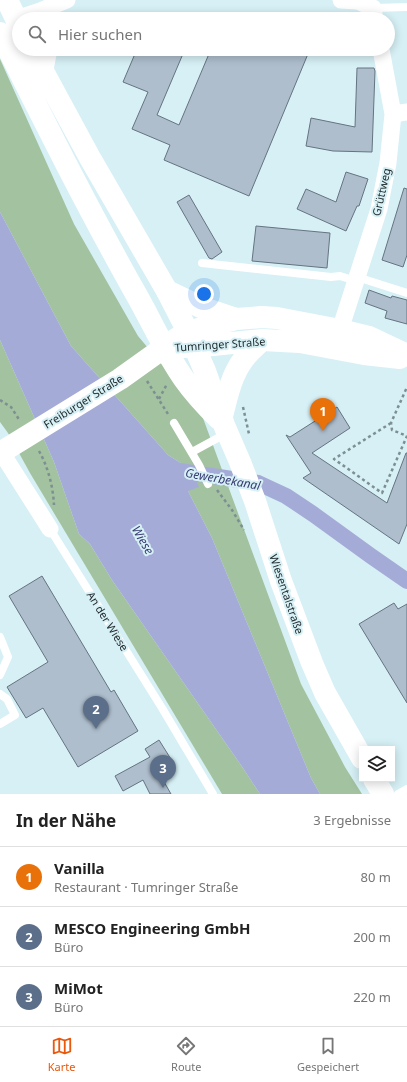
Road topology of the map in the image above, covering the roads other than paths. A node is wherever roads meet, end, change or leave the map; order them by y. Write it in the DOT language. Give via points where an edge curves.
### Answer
graph roads {
  1 [pos="66,0"];
  2 [pos="341,0"];
  3 [pos="407,7"];
  4 [pos="10,12"];
  5 [pos="61,12"];
  6 [pos="372,12"];
  7 [pos="383,12"];
  8 [pos="0,33"];
  9 [pos="34,56"];
  10 [pos="48,56"];
  11 [pos="383,56"];
  12 [pos="44,75"];
  13 [pos="400,113"];
  14 [pos="202,263"];
  15 [pos="356,279"];
  16 [pos="167,291"];
  17 [pos="407,293"];
  18 [pos="236,319"];
  19 [pos="336,339"];
  20 [pos="191,340"];
  21 [pos="262,340"];
  22 [pos="165,347"];
  23 [pos="407,354"];
  24 [pos="407,359"];
  25 [pos="174,423"];
  26 [pos="224,424"];
  27 [pos="3,450"];
  28 [pos="192,452"];
  29 [pos="208,484"];
  30 [pos="50,530"];
  31 [pos="0,637"];
  32 [pos="0,675"];
  33 [pos="0,694"];
  34 [pos="0,724"];
  35 [pos="359,753"];
  36 [pos="376,782"];
  37 [pos="407,789"];
  38 [pos="214,794"];
  39 [pos="383,794"];
  40 [pos="398,794"];
  1 -- 4 [label="street" via="40,11"];
  1 -- 5 [label="street"];
  2 -- 6 [label="street" via="358,1"];
  3 -- 7 [label="lane"];
  8 -- 22 [label="main road" via="58,149"];
  9 -- 12 [label="main road, Wiesentalstraße"];
  10 -- 12 [label="street"];
  11 -- 13 [label="street, Grüttweg"];
  12 -- 16 [label="main road, Wiesentalstraße"];
  13 -- 15 [label="street, Grüttweg" via="379,208"];
  14 -- 15 [label="lane"];
  15 -- 17 [label="lane"];
  15 -- 19 [label="street, Grüttweg"];
  16 -- 18 [label="main road" via="203,308"];
  16 -- 20 [label="main road, Wiesentalstraße"];
  18 -- 19 [label="main road, Tumringer Straße" via="277,318"];
  18 -- 20 [label="main road, Tumringer Straße" via="212,325"];
  19 -- 21 [label="main road, Tumringer Straße" via="300,342"];
  19 -- 23 [label="main road, Tumringer Straße" via="369,337"];
  19 -- 24 [label="main road, Tumringer Straße" via="364,354"];
  20 -- 21 [label="main road, Tumringer Straße"];
  20 -- 22 [label="main road, Tumringer Straße"];
  20 -- 26 [label="main road, Wiesentalstraße"];
  21 -- 26 [label="main road" via="242,361 231,383"];
  22 -- 26 [label="main road" via="184,378"];
  22 -- 27 [label="main road, Freiburger Straße" via="120,379"];
  25 -- 28 [label="lane"];
  26 -- 28 [label="lane"];
  26 -- 35 [label="main road, Wiesentalstraße" via="255,501 281,581 312,663"];
  27 -- 30 [label="street, An der Wiese"];
  28 -- 29 [label="lane"];
  30 -- 38 [label="lane, An der Wiese"];
  31 -- 32 [label="lane" via="8,657"];
  33 -- 34 [label="lane" via="7,699 15,715"];
  36 -- 39 [label="main road"];
  37 -- 40 [label="lane"];
}
